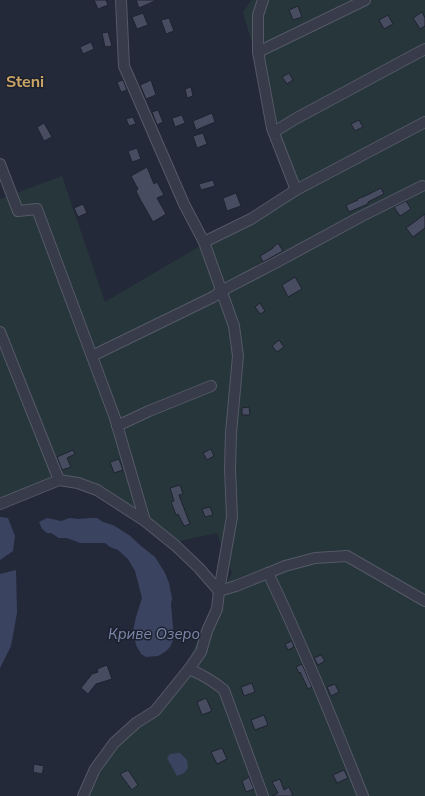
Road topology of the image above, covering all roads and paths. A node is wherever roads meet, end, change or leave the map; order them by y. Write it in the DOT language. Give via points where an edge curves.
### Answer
graph roads {
  1 [pos="121,0"];
  2 [pos="263,0"];
  3 [pos="365,0"];
  4 [pos="425,49"];
  5 [pos="258,52"];
  6 [pos="425,122"];
  7 [pos="274,132"];
  8 [pos="0,164"];
  9 [pos="422,186"];
  10 [pos="296,190"];
  11 [pos="204,242"];
  12 [pos="222,291"];
  13 [pos="0,332"];
  14 [pos="92,356"];
  15 [pos="211,386"];
  16 [pos="117,426"];
  17 [pos="59,480"];
  18 [pos="0,504"];
  19 [pos="145,521"];
  20 [pos="268,574"];
  21 [pos="219,591"];
  22 [pos="425,601"];
  23 [pos="189,670"];
  24 [pos="83,796"];
  25 [pos="263,796"];
  26 [pos="363,796"];
  1 -- 11 [label="street" via="124,66 184,204"];
  2 -- 5 [label="street" via="258,15"];
  3 -- 5 [label="street"];
  4 -- 7 [label="street"];
  5 -- 7 [label="street"];
  6 -- 10 [label="street"];
  7 -- 10 [label="street"];
  8 -- 14 [label="street" via="18,211 37,209"];
  9 -- 12 [label="street"];
  10 -- 11 [label="street" via="251,219"];
  11 -- 12 [label="street"];
  12 -- 14 [label="street"];
  12 -- 21 [label="street" via="234,326 238,356 231,433 232,517"];
  13 -- 17 [label="street"];
  14 -- 16 [label="street"];
  15 -- 16 [label="street"];
  16 -- 19 [label="street"];
  17 -- 18 [label="street"];
  17 -- 19 [label="street" via="97,490"];
  19 -- 21 [label="street" via="176,546"];
  20 -- 21 [label="street"];
  20 -- 22 [label="street" via="285,566 315,558 347,556"];
  20 -- 26 [label="street" via="323,696"];
  21 -- 23 [label="street" via="217,609 201,652"];
  23 -- 24 [label="street" via="155,711 136,723 114,743 95,769"];
  23 -- 25 [label="street" via="203,675 224,690"];
}
